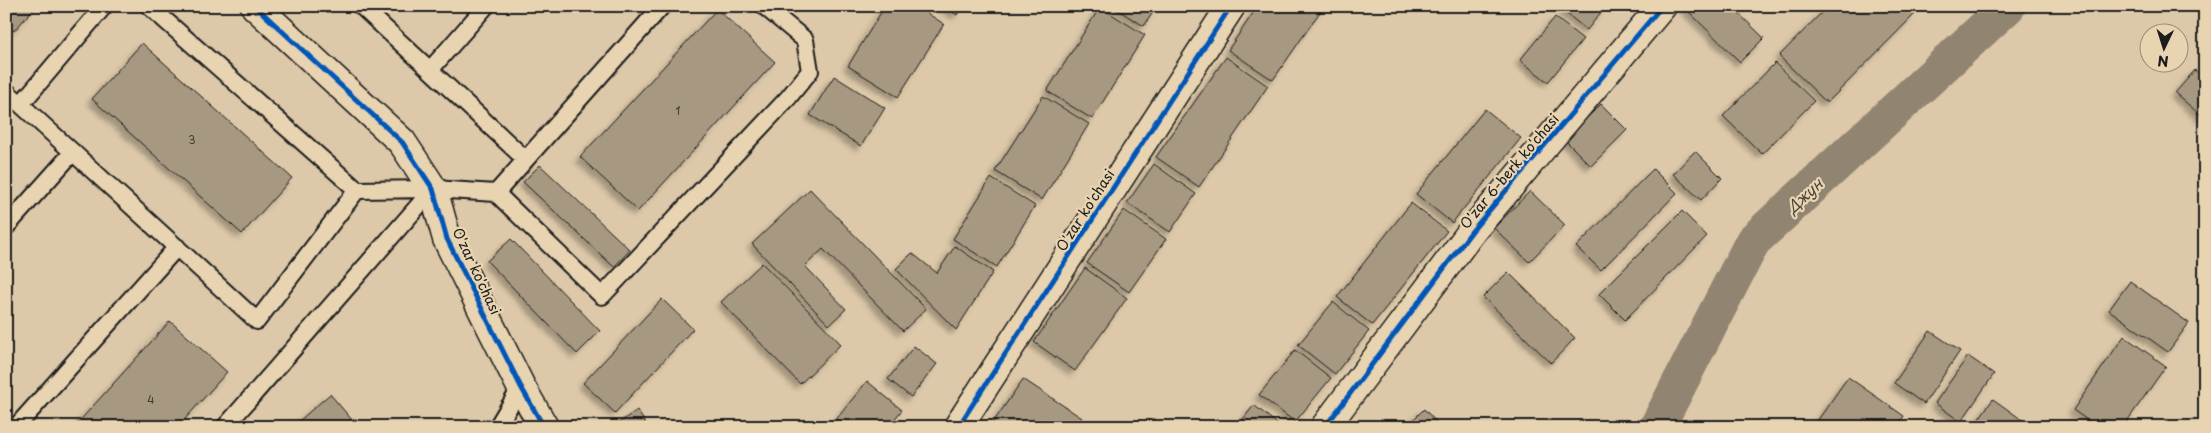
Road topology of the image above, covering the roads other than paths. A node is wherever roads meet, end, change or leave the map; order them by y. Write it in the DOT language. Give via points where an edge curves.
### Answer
graph roads {
  1 [pos="104,6"];
  2 [pos="150,6"];
  3 [pos="255,6"];
  4 [pos="361,6"];
  5 [pos="486,6"];
  6 [pos="662,6"];
  7 [pos="764,6"];
  8 [pos="1231,6"];
  9 [pos="1662,6"];
  10 [pos="430,70"];
  11 [pos="6,91"];
  12 [pos="21,104"];
  13 [pos="74,152"];
  14 [pos="525,159"];
  15 [pos="433,189"];
  16 [pos="357,190"];
  17 [pos="496,192"];
  18 [pos="6,227"];
  19 [pos="177,247"];
  20 [pos="521,387"];
  21 [pos="16,427"];
  22 [pos="225,427"];
  23 [pos="497,427"];
  24 [pos="544,427"];
  25 [pos="958,427"];
  26 [pos="1325,427"];
  1 -- 12 [label="lane"];
  2 -- 16 [label="lane"];
  3 -- 15 [label="street, O'zar ko'chasi" via="402,142"];
  4 -- 10 [label="lane"];
  5 -- 10 [label="lane"];
  6 -- 14 [label="lane"];
  7 -- 17 [label="lane" via="805,40 810,71 602,296"];
  8 -- 25 [label="street, O'zar ko'chasi"];
  9 -- 26 [label="street, O'zar 6-berk ko'chasi" via="1472,232"];
  10 -- 14 [label="lane"];
  11 -- 12 [label="lane"];
  12 -- 13 [label="lane"];
  13 -- 18 [label="lane"];
  13 -- 19 [label="lane"];
  14 -- 17 [label="lane"];
  15 -- 16 [label="lane"];
  15 -- 17 [label="lane"];
  15 -- 20 [label="street, O'zar ko'chasi" via="447,238"];
  15 -- 22 [label="lane"];
  16 -- 19 [label="lane" via="257,321"];
  19 -- 21 [label="lane"];
  20 -- 23 [label="lane"];
  20 -- 24 [label="street, O'zar ko'chasi"];
}
